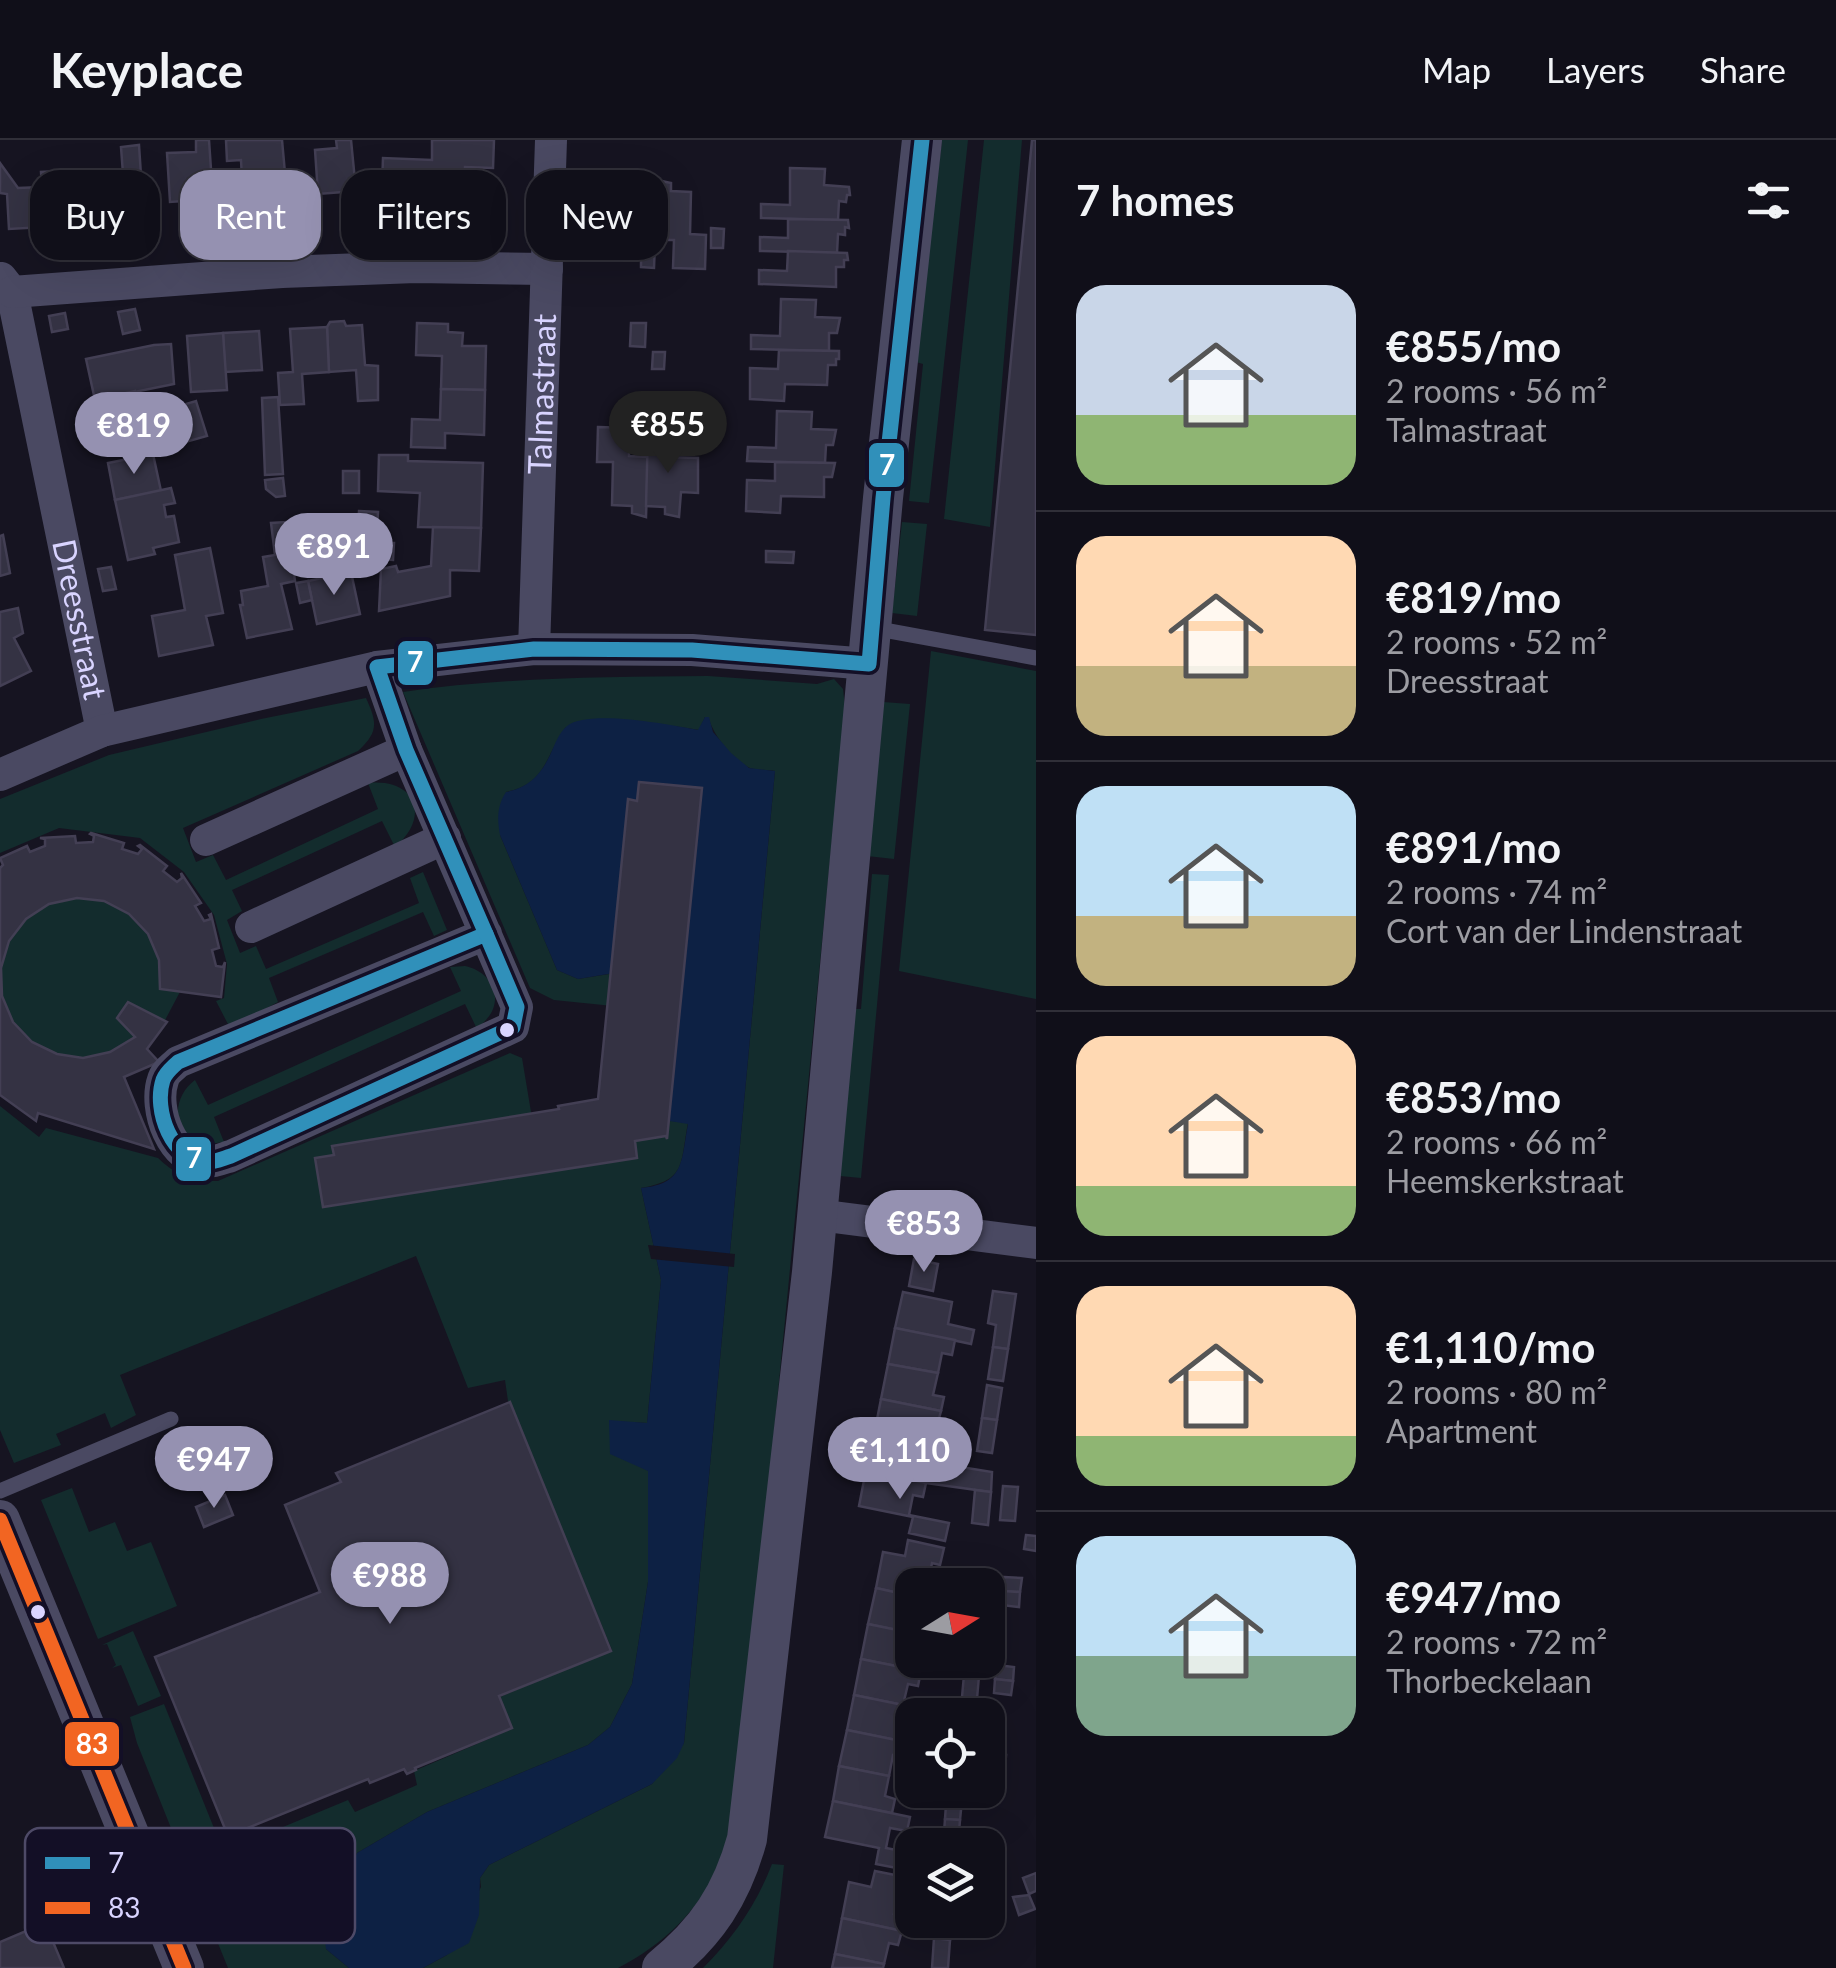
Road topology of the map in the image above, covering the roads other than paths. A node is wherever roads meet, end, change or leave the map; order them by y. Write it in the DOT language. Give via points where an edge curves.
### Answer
graph roads {
  1 [pos="551,140"];
  2 [pos="922,140"];
  3 [pos="547,268"];
  4 [pos="6,284"];
  5 [pos="871,646"];
  6 [pos="534,649"];
  7 [pos="1036,658"];
  8 [pos="377,668"];
  9 [pos="102,731"];
  10 [pos="406,750"];
  11 [pos="0,775"];
  12 [pos="445,838"];
  13 [pos="206,840"];
  14 [pos="251,927"];
  15 [pos="486,934"];
  16 [pos="818,1215"];
  17 [pos="1036,1242"];
  18 [pos="171,1419"];
  19 [pos="0,1491"];
  20 [pos="0,1520"];
  21 [pos="126,1828"];
  22 [pos="174,1943"];
  23 [pos="184,1968"];
  24 [pos="662,1968"];
  1 -- 3 [label="street, Talmastraat"];
  2 -- 5 [label="street"];
  3 -- 4 [label="street" via="416,266"];
  3 -- 6 [label="street, Talmastraat"];
  4 -- 9 [label="street, Dreesstraat"];
  5 -- 6 [label="street"];
  5 -- 7 [label="lane"];
  5 -- 16 [label="street"];
  6 -- 8 [label="street"];
  8 -- 9 [label="street"];
  8 -- 10 [label="street"];
  9 -- 11 [label="street"];
  10 -- 12 [label="street"];
  10 -- 13 [label="street"];
  12 -- 14 [label="street"];
  12 -- 15 [label="street"];
  15 -- 15 [label="street" via="178,1062 164,1075 159,1093 180,1150 207,1162 231,1156 513,1027 517,1007"];
  16 -- 17 [label="street"];
  16 -- 24 [label="street" via="747,1838 720,1906"];
  18 -- 19 [label="lane"];
  20 -- 21 [label="street"];
  22 -- 23 [label="street"];
}
